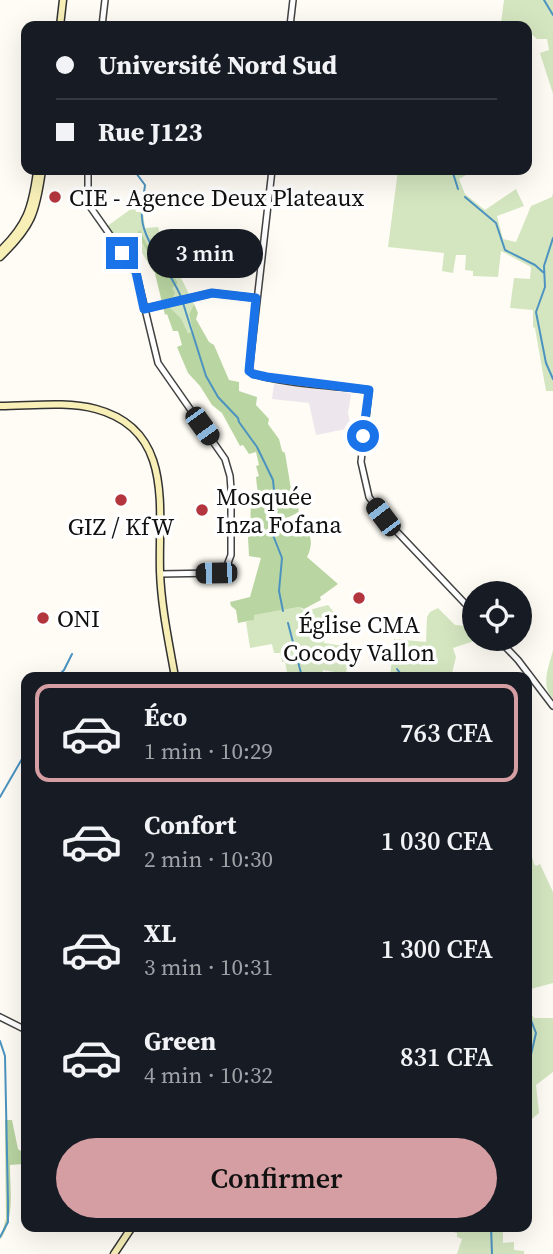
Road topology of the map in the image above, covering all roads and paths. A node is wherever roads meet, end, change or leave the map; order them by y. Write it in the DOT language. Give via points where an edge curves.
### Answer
graph roads {
  1 [pos="61,0"];
  2 [pos="105,0"];
  3 [pos="293,0"];
  4 [pos="59,21"];
  5 [pos="103,21"];
  6 [pos="291,21"];
  7 [pos="38,175"];
  8 [pos="39,175"];
  9 [pos="88,175"];
  10 [pos="271,175"];
  11 [pos="0,251"];
  12 [pos="0,257"];
  13 [pos="256,298"];
  14 [pos="144,309"];
  15 [pos="0,406"];
  16 [pos="160,574"];
  17 [pos="462,600"];
  18 [pos="509,651"];
  19 [pos="174,672"];
  20 [pos="527,672"];
  21 [pos="532,678"];
  22 [pos="553,706"];
  23 [pos="0,1017"];
  24 [pos="21,1028"];
  25 [pos="129,1232"];
  26 [pos="114,1254"];
  1 -- 4 [label="main road"];
  2 -- 5 [label="street"];
  3 -- 6 [label="street"];
  7 -- 11 [label="main road" via="29,215"];
  8 -- 12 [label="main road" via="33,218"];
  9 -- 14 [label="street" via="91,208 136,272"];
  10 -- 13 [label="street"];
  13 -- 14 [label="street" via="212,293"];
  13 -- 17 [label="street" via="248,365 251,373 369,390 361,463 369,497"];
  14 -- 16 [label="street" via="158,363 221,453 231,482 232,555 226,568 216,573"];
  15 -- 16 [label="main road" via="95,409 117,418 139,436 158,474"];
  16 -- 19 [label="main road"];
  18 -- 20 [label="street"];
  21 -- 22 [label="street"];
  23 -- 24 [label="street"];
  25 -- 26 [label="main road"];
}
